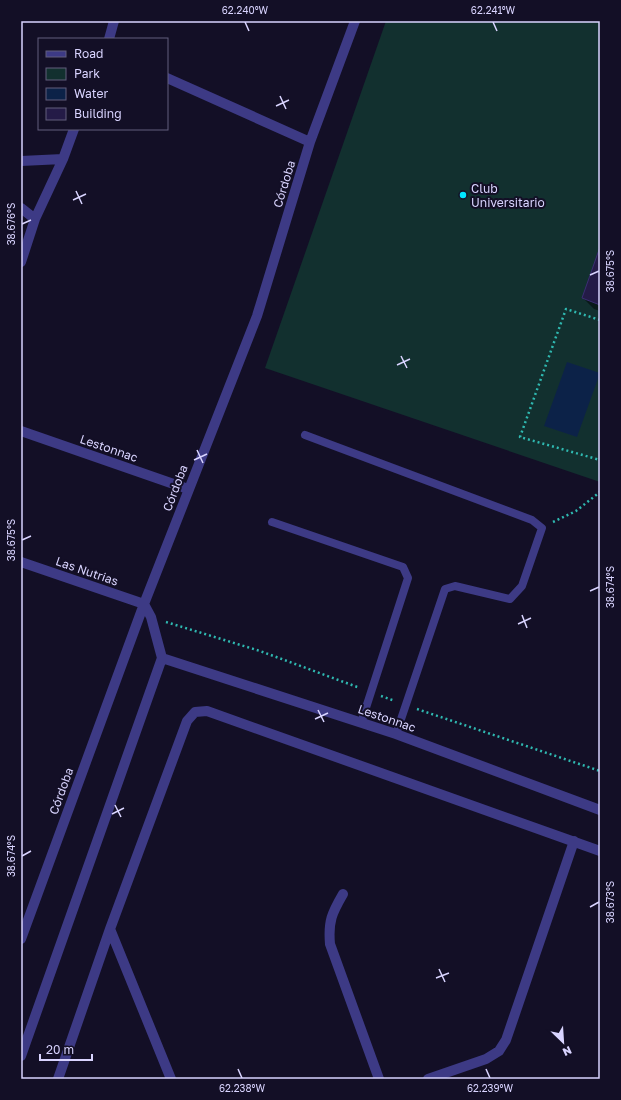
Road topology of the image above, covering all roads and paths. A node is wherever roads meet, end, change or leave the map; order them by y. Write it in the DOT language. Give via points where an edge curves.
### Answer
graph roads {
  1 [pos="114,21"];
  2 [pos="355,21"];
  3 [pos="109,38"];
  4 [pos="168,78"];
  5 [pos="74,130"];
  6 [pos="310,142"];
  7 [pos="63,159"];
  8 [pos="21,161"];
  9 [pos="21,208"];
  10 [pos="35,219"];
  11 [pos="21,262"];
  12 [pos="600,320"];
  13 [pos="21,431"];
  14 [pos="305,434"];
  15 [pos="600,460"];
  16 [pos="188,490"];
  17 [pos="600,492"];
  18 [pos="272,522"];
  19 [pos="542,528"];
  20 [pos="21,562"];
  21 [pos="144,604"];
  22 [pos="162,658"];
  23 [pos="361,723"];
  24 [pos="396,734"];
  25 [pos="600,810"];
  26 [pos="574,842"];
  27 [pos="600,850"];
  28 [pos="343,894"];
  29 [pos="110,929"];
  30 [pos="21,939"];
  31 [pos="21,1056"];
  32 [pos="58,1079"];
  33 [pos="170,1079"];
  34 [pos="379,1079"];
  35 [pos="428,1079"];
  1 -- 3 [label="street"];
  2 -- 6 [label="street, Córdoba"];
  4 -- 6 [label="street"];
  5 -- 7 [label="street"];
  6 -- 16 [label="street, Córdoba" via="257,316"];
  7 -- 8 [label="street"];
  7 -- 10 [label="street"];
  9 -- 10 [label="street"];
  10 -- 11 [label="street"];
  12 -- 15 [label="path" via="566,309 520,437"];
  13 -- 16 [label="street, Lestonnac"];
  14 -- 19 [label="lane" via="532,520"];
  16 -- 21 [label="street, Córdoba"];
  17 -- 19 [label="path" via="576,511"];
  18 -- 23 [label="lane" via="403,567 408,578"];
  19 -- 24 [label="lane" via="522,586 510,600 455,586 445,588"];
  20 -- 21 [label="street, Las Nutrias"];
  21 -- 22 [label="street" via="151,617"];
  21 -- 30 [label="street, Córdoba"];
  22 -- 23 [label="street, Lestonnac"];
  22 -- 31 [label="street"];
  23 -- 24 [label="street, Lestonnac"];
  24 -- 25 [label="street, Lestonnac"];
  26 -- 27 [label="street"];
  26 -- 29 [label="street" via="207,710 195,712 187,721"];
  26 -- 35 [label="street" via="506,1040 499,1051 486,1059"];
  28 -- 34 [label="street" via="332,914 330,944"];
  29 -- 32 [label="street"];
  29 -- 33 [label="street"];
}
